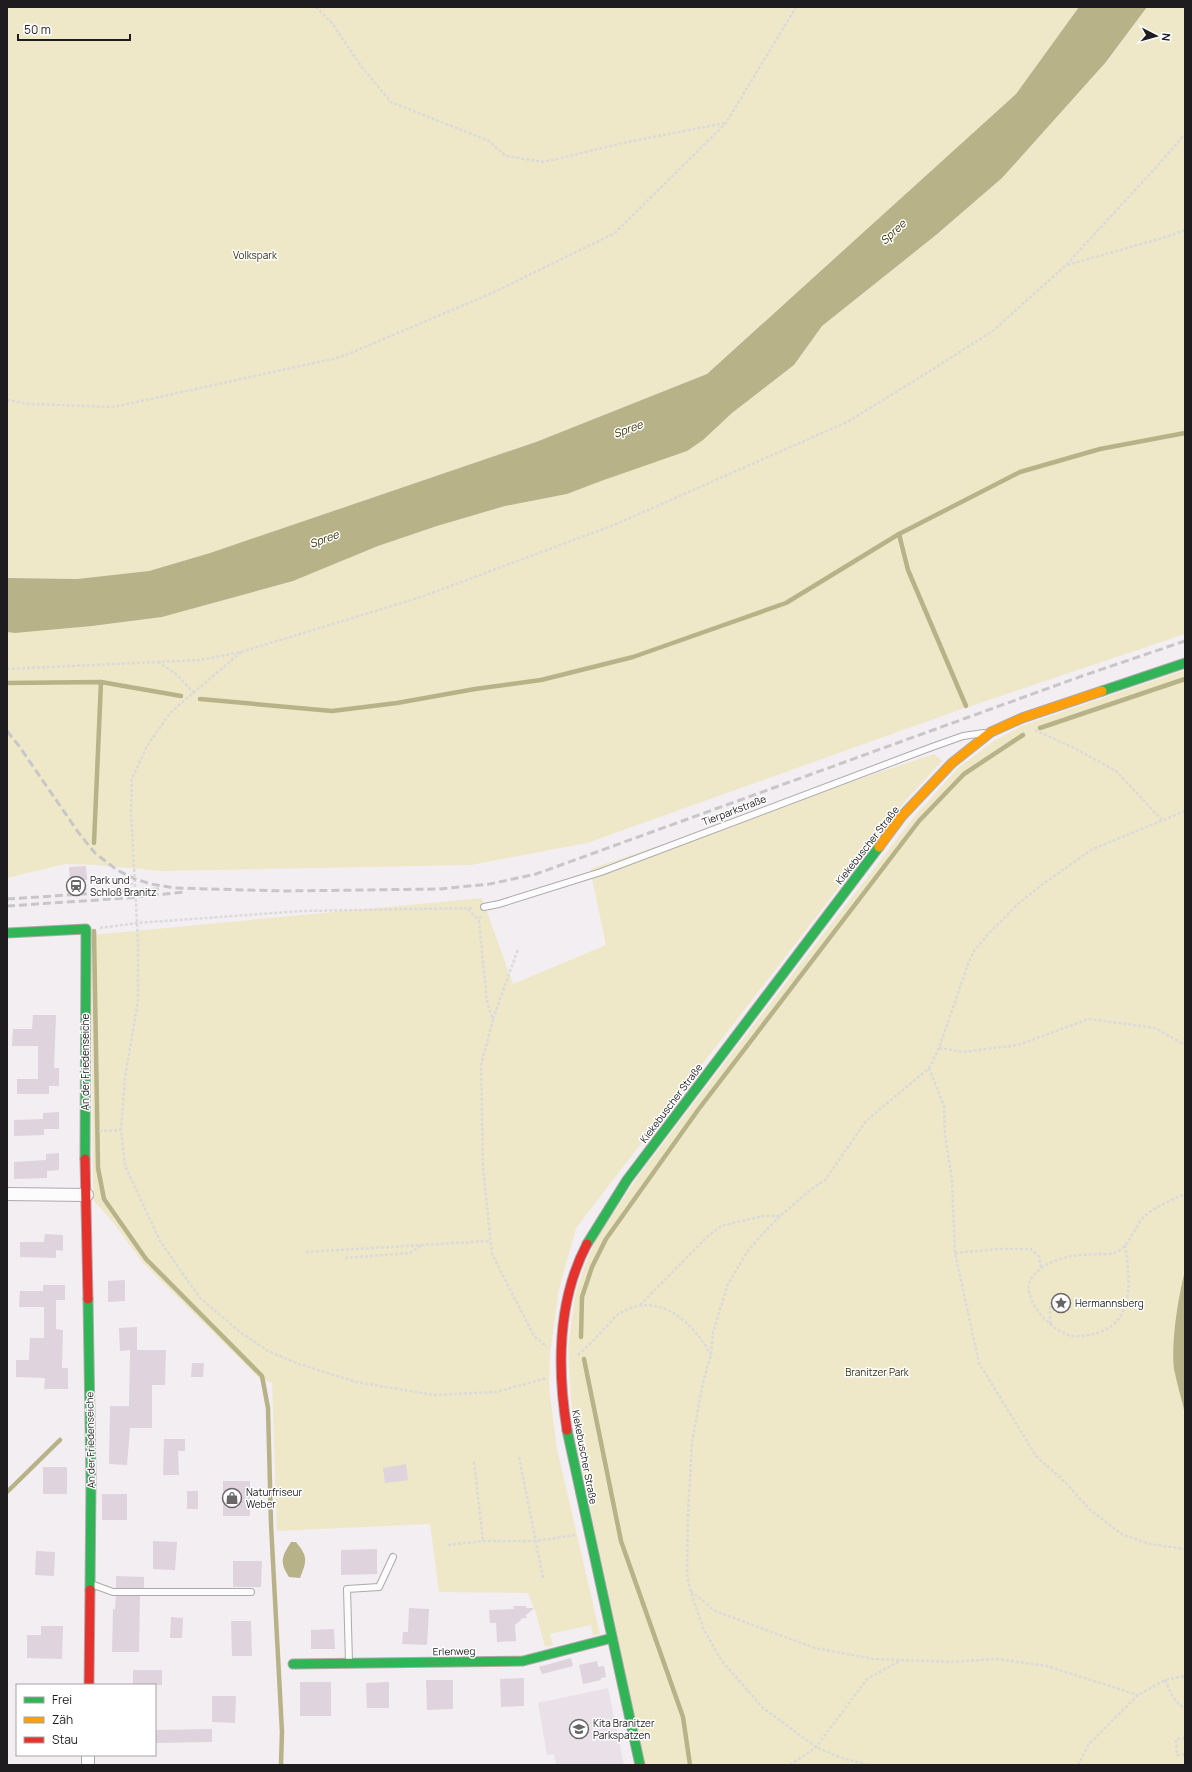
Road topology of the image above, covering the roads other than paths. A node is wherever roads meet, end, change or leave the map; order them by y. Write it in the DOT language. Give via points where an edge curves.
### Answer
graph roads {
  1 [pos="1185,663"];
  2 [pos="992,732"];
  3 [pos="484,907"];
  4 [pos="7,933"];
  5 [pos="7,1194"];
  6 [pos="87,1195"];
  7 [pos="393,1557"];
  8 [pos="90,1584"];
  9 [pos="251,1592"];
  10 [pos="612,1638"];
  11 [pos="293,1664"];
  12 [pos="349,1664"];
  13 [pos="89,1684"];
  14 [pos="640,1765"];
  1 -- 2 [label="street, Kiekebuscher Straße" via="1022,718"];
  2 -- 3 [label="lane, Tierparkstraße" via="963,736 601,872"];
  2 -- 10 [label="street, Kiekebuscher Straße" via="952,763 902,816 628,1180 590,1236 577,1264 567,1293 563,1323 563,1400 571,1451"];
  4 -- 6 [label="street, An der Friedenseiche" via="86,929"];
  5 -- 6 [label="street"];
  6 -- 8 [label="street, An der Friedenseiche"];
  7 -- 12 [label="lane" via="379,1587 347,1589"];
  8 -- 9 [label="lane" via="113,1592"];
  8 -- 13 [label="street, An der Friedenseiche"];
  10 -- 12 [label="street, Erlenweg" via="523,1661"];
  10 -- 14 [label="street, Kiekebuscher Straße"];
  11 -- 12 [label="street, Erlenweg"];
}
